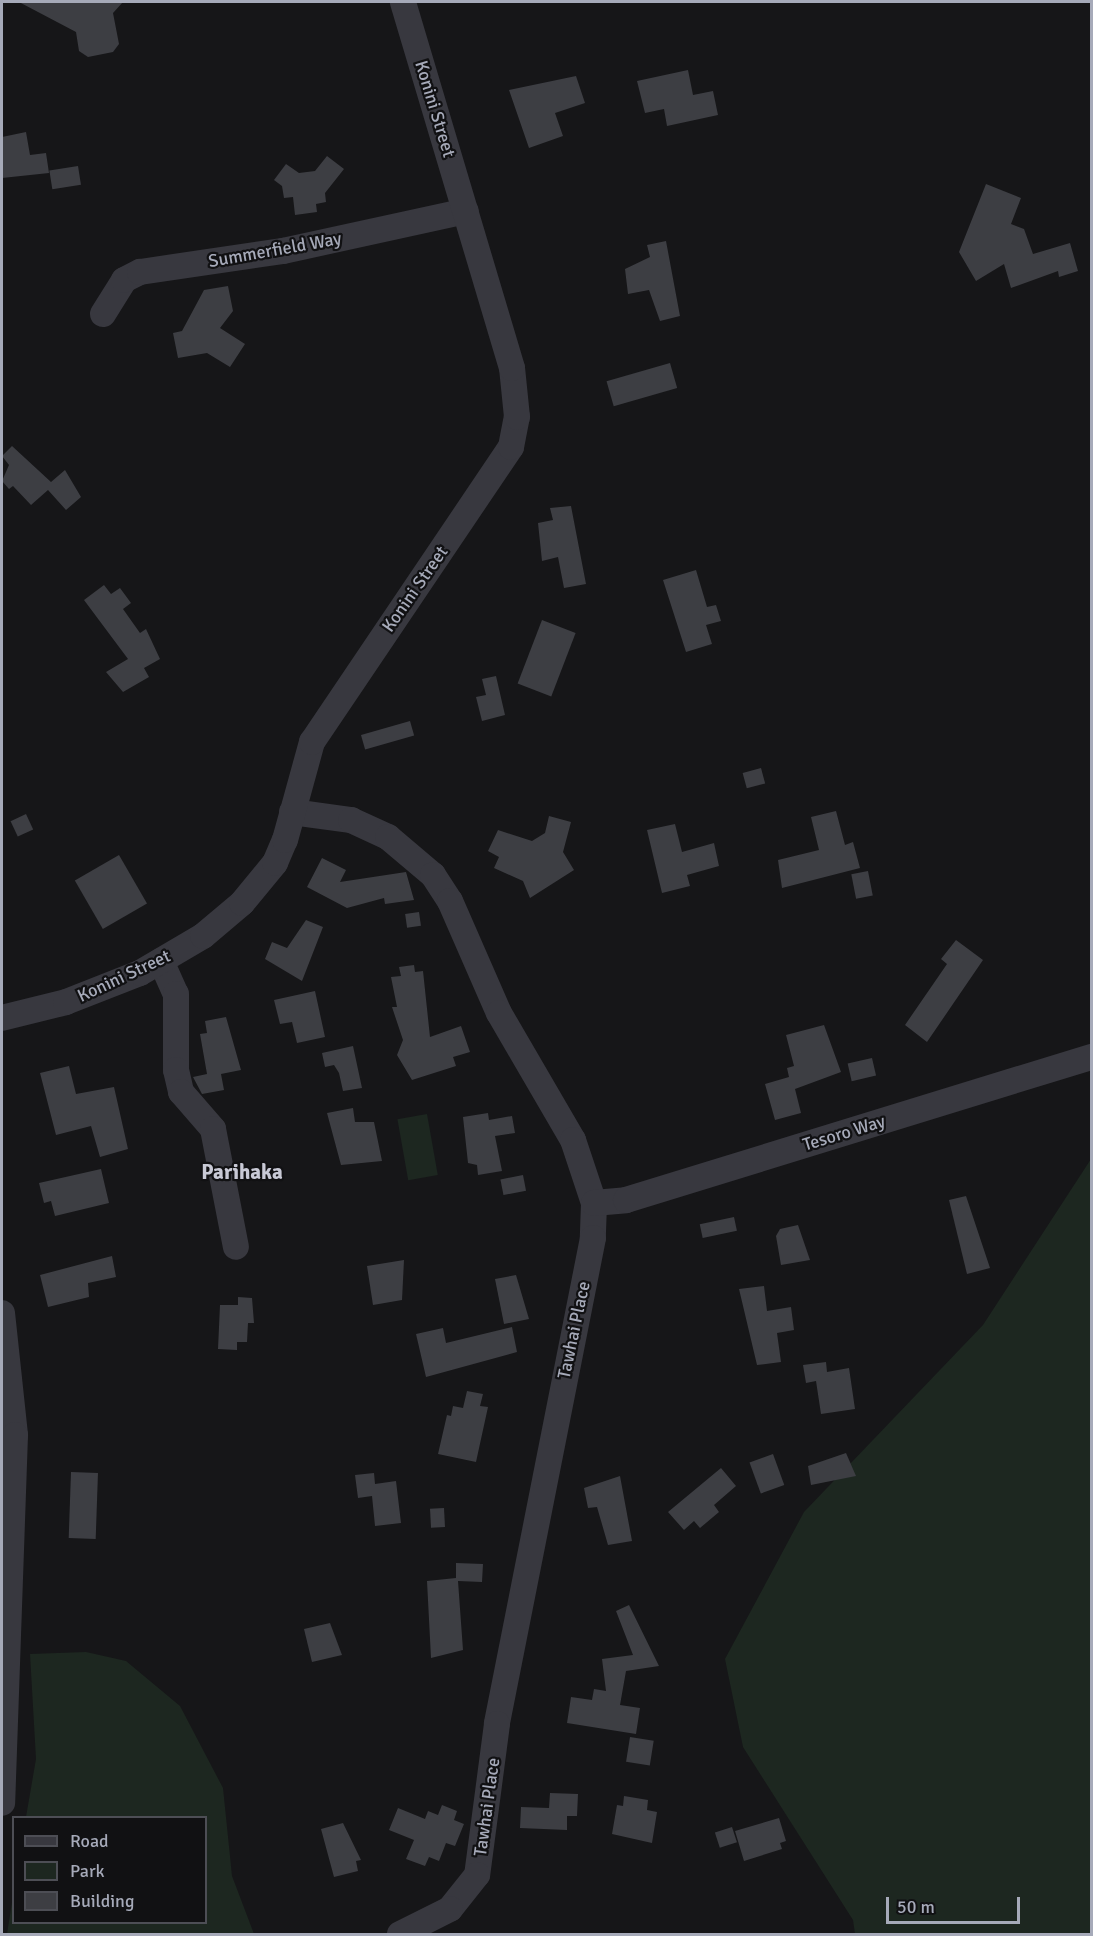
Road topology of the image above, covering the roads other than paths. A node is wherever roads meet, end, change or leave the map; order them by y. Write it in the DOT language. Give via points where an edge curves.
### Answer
graph roads {
  1 [pos="403,2"];
  2 [pos="466,211"];
  3 [pos="103,314"];
  4 [pos="292,812"];
  5 [pos="161,961"];
  6 [pos="2,1018"];
  7 [pos="1092,1057"];
  8 [pos="594,1203"];
  9 [pos="236,1247"];
  10 [pos="2,1313"];
  11 [pos="2,1803"];
  12 [pos="400,1935"];
  1 -- 2 [label="street, Konini Street"];
  2 -- 3 [label="street, Summerfield Way" via="283,251 140,272 124,280"];
  2 -- 4 [label="street, Konini Street" via="512,368 515,432 487,486 312,742"];
  4 -- 5 [label="street, Konini Street" via="275,863 242,903"];
  4 -- 8 [label="street, Tawhai Place" via="351,820 388,837 433,876 450,901 499,1013 573,1140"];
  5 -- 6 [label="street, Konini Street" via="91,994"];
  5 -- 9 [label="street" via="176,994 176,1070 181,1092 213,1130"];
  7 -- 8 [label="street, Tesoro Way" via="626,1200"];
  8 -- 12 [label="street, Tawhai Place" via="593,1238 497,1724 477,1875 450,1909"];
  10 -- 11 [label="street" via="15,1435"];
}
